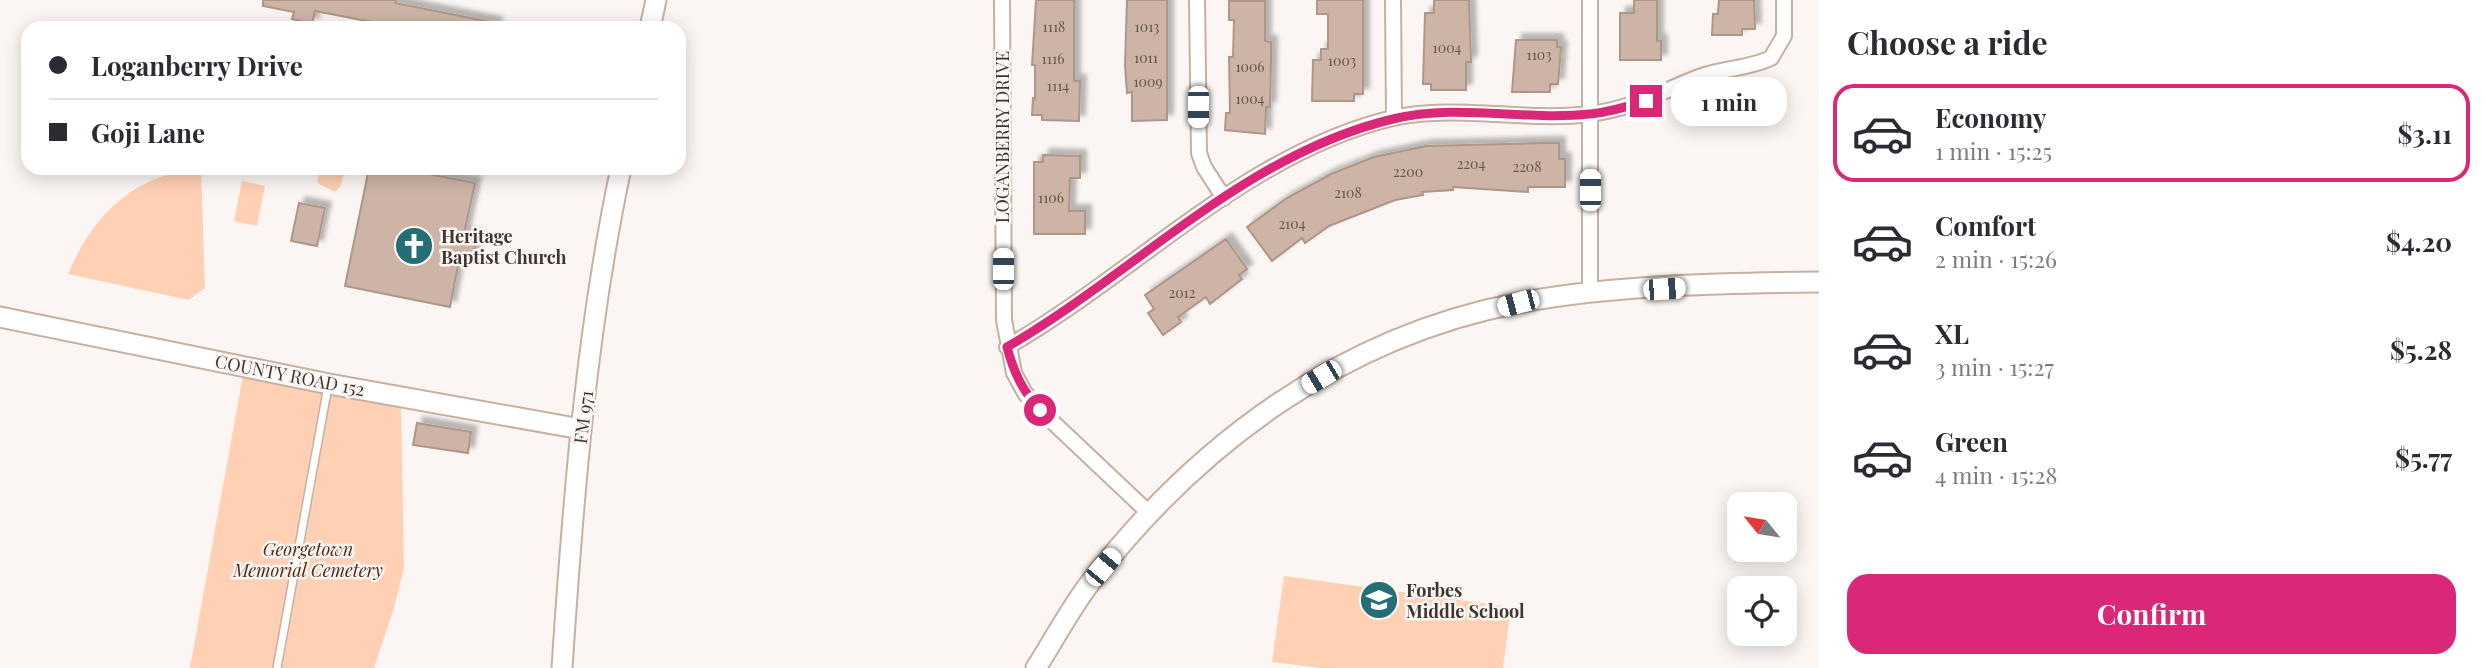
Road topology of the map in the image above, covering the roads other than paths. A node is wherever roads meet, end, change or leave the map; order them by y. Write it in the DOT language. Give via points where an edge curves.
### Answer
graph roads {
  1 [pos="656,0"];
  2 [pos="1002,0"];
  3 [pos="1197,0"];
  4 [pos="1393,0"];
  5 [pos="1590,0"];
  6 [pos="1784,0"];
  7 [pos="652,21"];
  8 [pos="1589,114"];
  9 [pos="1394,118"];
  10 [pos="620,175"];
  11 [pos="1224,198"];
  12 [pos="1819,282"];
  13 [pos="1590,293"];
  14 [pos="0,317"];
  15 [pos="1007,347"];
  16 [pos="329,384"];
  17 [pos="581,429"];
  18 [pos="1148,512"];
  19 [pos="277,668"];
  20 [pos="562,668"];
  21 [pos="1036,668"];
  1 -- 7 [label="main road"];
  2 -- 15 [label="street, LOGANBERRY DRIVE"];
  3 -- 11 [label="street" via="1199,153"];
  4 -- 9 [label="street"];
  5 -- 8 [label="street"];
  6 -- 8 [label="street" via="1784,36 1779,50 1760,64 1700,76 1646,101"];
  8 -- 9 [label="street" via="1446,113"];
  8 -- 13 [label="street"];
  9 -- 11 [label="street" via="1329,140"];
  10 -- 17 [label="main road, FM 971 / FM 971"];
  11 -- 15 [label="street" via="1043,327"];
  12 -- 13 [label="main road"];
  13 -- 18 [label="main road" via="1518,303 1424,328 1341,365 1263,412 1194,466"];
  14 -- 16 [label="main road, COUNTY ROAD 152"];
  15 -- 18 [label="street, LOGANBERRY DRIVE" via="1025,393"];
  16 -- 17 [label="main road, COUNTY ROAD 152"];
  16 -- 19 [label="lane"];
  17 -- 20 [label="main road, FM 971 / FM 971"];
  18 -- 21 [label="main road" via="1088,585"];
}
